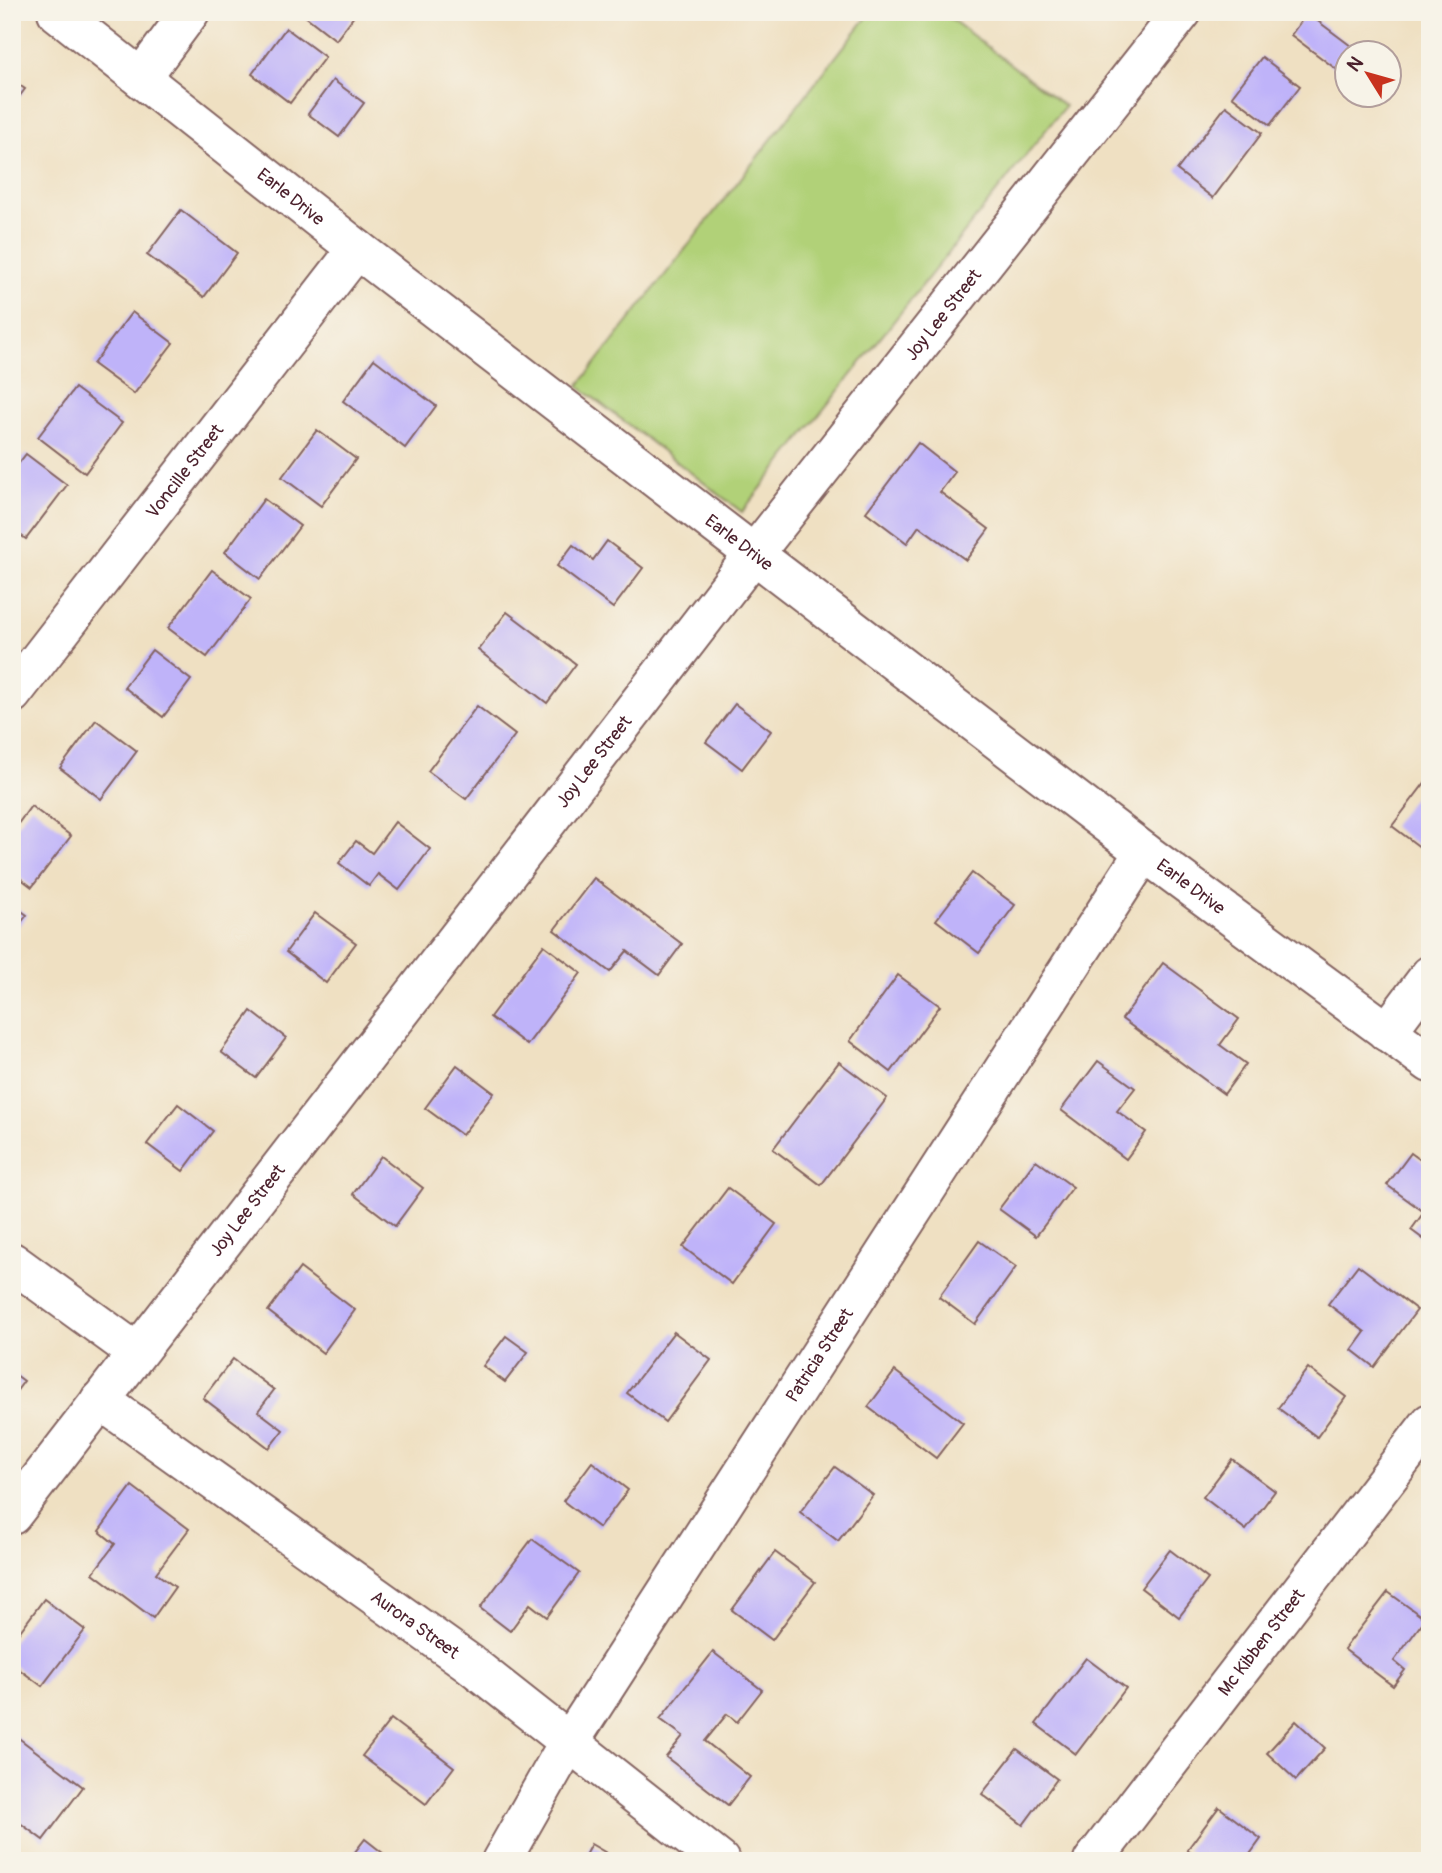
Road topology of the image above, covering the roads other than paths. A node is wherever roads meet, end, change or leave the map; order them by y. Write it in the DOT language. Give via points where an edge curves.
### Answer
graph roads {
  1 [pos="57,12"];
  2 [pos="190,12"];
  3 [pos="1182,12"];
  4 [pos="141,78"];
  5 [pos="357,249"];
  6 [pos="754,554"];
  7 [pos="12,694"];
  8 [pos="1144,852"];
  9 [pos="1430,975"];
  10 [pos="1387,1032"];
  11 [pos="1430,1063"];
  12 [pos="12,1262"];
  13 [pos="136,1352"];
  14 [pos="100,1400"];
  15 [pos="1430,1423"];
  16 [pos="12,1516"];
  17 [pos="570,1744"];
  18 [pos="501,1861"];
  19 [pos="720,1861"];
  20 [pos="1093,1861"];
  1 -- 4 [label="street, Earle Drive"];
  2 -- 4 [label="street"];
  3 -- 6 [label="street, Joy Lee Street"];
  4 -- 5 [label="street, Earle Drive"];
  5 -- 6 [label="street, Earle Drive"];
  5 -- 7 [label="street, Voncille Street"];
  6 -- 8 [label="street, Earle Drive"];
  6 -- 13 [label="street, Joy Lee Street"];
  8 -- 10 [label="street, Earle Drive"];
  8 -- 17 [label="street, Patricia Street"];
  9 -- 10 [label="street"];
  10 -- 11 [label="street, Earle Drive"];
  12 -- 13 [label="street"];
  13 -- 14 [label="street, Joy Lee Street"];
  14 -- 16 [label="street, Joy Lee Street"];
  14 -- 17 [label="street, Aurora Street" via="469,1663"];
  15 -- 20 [label="street, Mc Kibben Street"];
  17 -- 18 [label="street, Patricia Street"];
  17 -- 19 [label="street, Aurora Street"];
}
